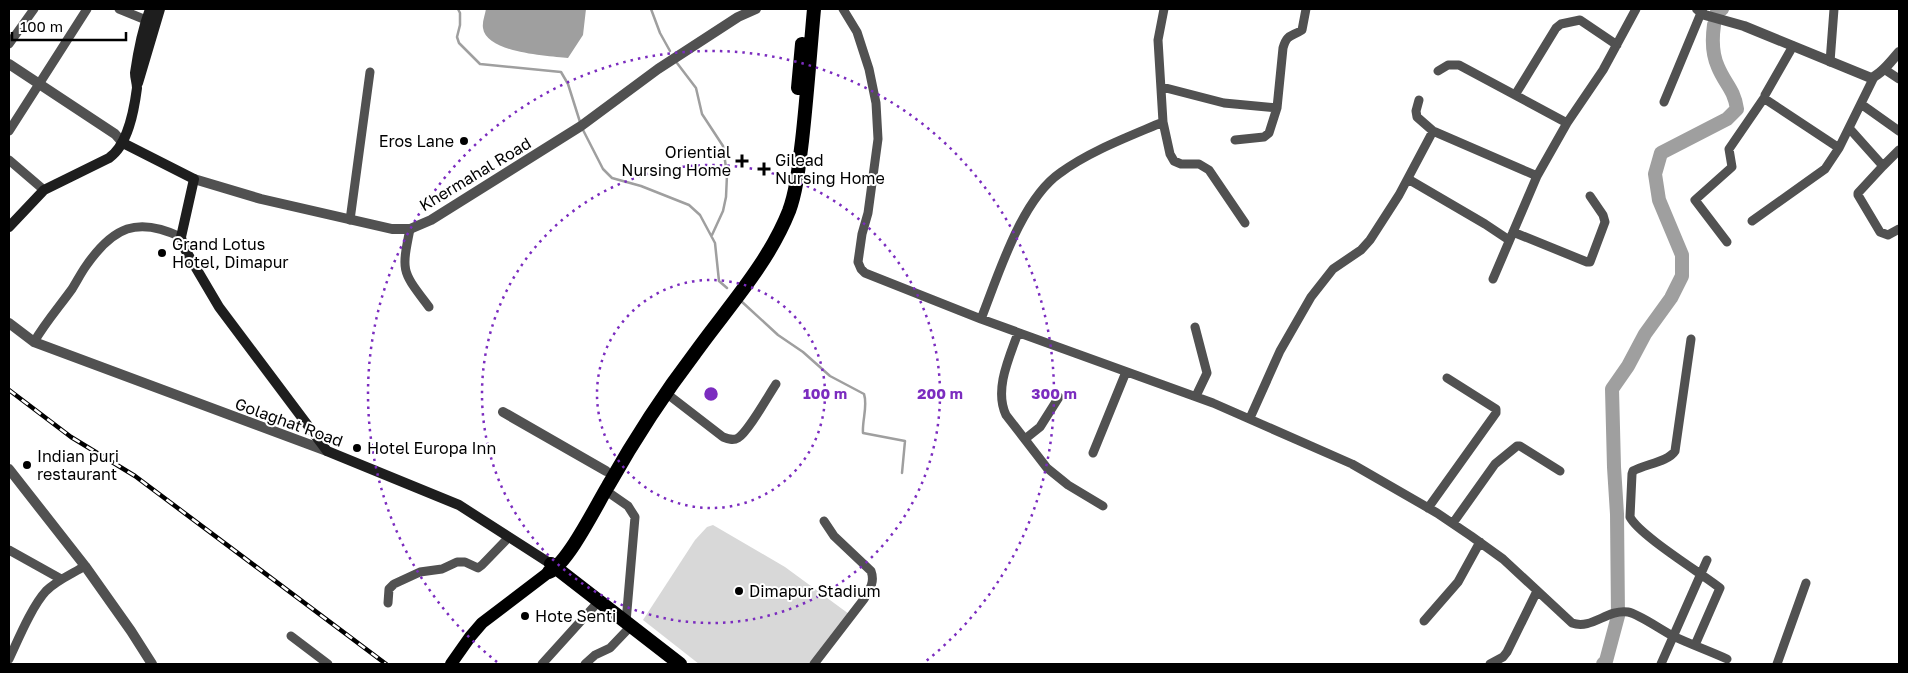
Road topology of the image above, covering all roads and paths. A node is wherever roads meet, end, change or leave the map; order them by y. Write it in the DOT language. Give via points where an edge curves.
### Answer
graph roads {
  1 [pos="34,9"];
  2 [pos="87,9"];
  3 [pos="119,9"];
  4 [pos="150,9"];
  5 [pos="160,9"];
  6 [pos="756,9"];
  7 [pos="806,9"];
  8 [pos="814,9"];
  9 [pos="843,9"];
  10 [pos="1164,9"];
  11 [pos="1306,9"];
  12 [pos="1636,9"];
  13 [pos="1834,9"];
  14 [pos="1699,11"];
  15 [pos="146,20"];
  16 [pos="9,44"];
  17 [pos="1617,44"];
  18 [pos="1793,46"];
  19 [pos="1899,52"];
  20 [pos="1830,62"];
  21 [pos="9,64"];
  22 [pos="1884,69"];
  23 [pos="1438,71"];
  24 [pos="370,72"];
  25 [pos="1874,77"];
  26 [pos="1899,79"];
  27 [pos="40,84"];
  28 [pos="137,86"];
  29 [pos="1162,87"];
  30 [pos="1515,95"];
  31 [pos="1764,98"];
  32 [pos="1419,100"];
  33 [pos="1664,102"];
  34 [pos="1861,104"];
  35 [pos="1277,108"];
  36 [pos="1163,122"];
  37 [pos="1567,122"];
  38 [pos="1849,128"];
  39 [pos="9,131"];
  40 [pos="1433,131"];
  41 [pos="1899,131"];
  42 [pos="1235,140"];
  43 [pos="123,143"];
  44 [pos="1839,148"];
  45 [pos="1899,150"];
  46 [pos="9,160"];
  47 [pos="1884,166"];
  48 [pos="1537,176"];
  49 [pos="194,179"];
  50 [pos="1408,179"];
  51 [pos="44,190"];
  52 [pos="1590,196"];
  53 [pos="350,220"];
  54 [pos="1752,221"];
  55 [pos="1245,223"];
  56 [pos="9,227"];
  57 [pos="1899,229"];
  58 [pos="410,230"];
  59 [pos="1511,236"];
  60 [pos="181,237"];
  61 [pos="1727,242"];
  62 [pos="1493,279"];
  63 [pos="429,307"];
  64 [pos="981,319"];
  65 [pos="9,323"];
  66 [pos="1195,327"];
  67 [pos="1018,333"];
  68 [pos="1691,339"];
  69 [pos="34,342"];
  70 [pos="1126,372"];
  71 [pos="1447,378"];
  72 [pos="776,384"];
  73 [pos="666,393"];
  74 [pos="1059,396"];
  75 [pos="1196,396"];
  76 [pos="503,412"];
  77 [pos="1250,418"];
  78 [pos="1025,439"];
  79 [pos="327,451"];
  80 [pos="1092,453"];
  81 [pos="9,469"];
  82 [pos="1560,470"];
  83 [pos="606,472"];
  84 [pos="605,490"];
  85 [pos="1103,506"];
  86 [pos="1428,508"];
  87 [pos="824,521"];
  88 [pos="1453,523"];
  89 [pos="509,537"];
  90 [pos="1480,542"];
  91 [pos="9,550"];
  92 [pos="1708,560"];
  93 [pos="86,566"];
  94 [pos="552,568"];
  95 [pos="1700,575"];
  96 [pos="61,579"];
  97 [pos="1806,583"];
  98 [pos="1537,591"];
  99 [pos="599,601"];
  100 [pos="388,604"];
  101 [pos="1424,621"];
  102 [pos="628,624"];
  103 [pos="291,636"];
  104 [pos="1673,636"];
  105 [pos="1695,645"];
  106 [pos="1727,658"];
  107 [pos="9,659"];
  108 [pos="152,664"];
  109 [pos="328,664"];
  110 [pos="451,664"];
  111 [pos="542,664"];
  112 [pos="585,664"];
  113 [pos="680,664"];
  114 [pos="814,664"];
  115 [pos="1490,664"];
  116 [pos="1661,664"];
  117 [pos="1777,664"];
  1 -- 16 [label="street"];
  2 -- 27 [label="street"];
  3 -- 15 [label="street"];
  4 -- 15 [label="main road"];
  5 -- 28 [label="main road"];
  6 -- 58 [label="street, Khermahal Road" via="738,17 658,69 581,126"];
  7 -- 83 [label="highway" via="793,155 783,205 750,267 667,379"];
  8 -- 73 [label="highway" via="800,157 789,210 772,245 745,287"];
  9 -- 64 [label="street" via="857,32 876,103 878,139 859,266 870,276"];
  10 -- 29 [label="street" via="1158,40"];
  11 -- 35 [label="street" via="1302,30 1285,39"];
  12 -- 17 [label="street"];
  13 -- 20 [label="street"];
  14 -- 18 [label="street"];
  14 -- 33 [label="street"];
  15 -- 28 [label="main road" via="135,75"];
  17 -- 30 [label="street" via="1580,20 1561,24"];
  17 -- 37 [label="street"];
  18 -- 20 [label="street"];
  18 -- 31 [label="street"];
  19 -- 22 [label="street"];
  20 -- 25 [label="street"];
  21 -- 27 [label="street"];
  22 -- 25 [label="street"];
  22 -- 26 [label="street"];
  23 -- 30 [label="street" via="1448,65 1459,65"];
  24 -- 53 [label="street"];
  25 -- 34 [label="street"];
  27 -- 39 [label="street"];
  27 -- 43 [label="street" via="115,134"];
  28 -- 43 [label="main road"];
  29 -- 35 [label="street" via="1224,103"];
  29 -- 36 [label="street"];
  30 -- 37 [label="street"];
  31 -- 44 [label="street"];
  31 -- 61 [label="street" via="1729,149 1731,168 1695,200"];
  32 -- 40 [label="street" via="1417,117"];
  34 -- 38 [label="street"];
  34 -- 41 [label="street"];
  35 -- 42 [label="street" via="1270,133 1264,137"];
  36 -- 55 [label="street" via="1174,161 1199,164 1209,170"];
  36 -- 64 [label="street" via="1078,161 1043,189 1026,212 1010,244"];
  37 -- 48 [label="street"];
  38 -- 44 [label="street"];
  38 -- 47 [label="street"];
  40 -- 48 [label="street"];
  40 -- 50 [label="street"];
  43 -- 49 [label="main road, Khermahal Road"];
  43 -- 51 [label="main road" via="109,158"];
  44 -- 54 [label="street" via="1824,169"];
  45 -- 47 [label="street"];
  46 -- 51 [label="street"];
  47 -- 57 [label="street" via="1858,194 1880,232 1888,235"];
  48 -- 59 [label="street"];
  49 -- 53 [label="street, Khermahal Road"];
  49 -- 60 [label="main road"];
  50 -- 59 [label="street"];
  50 -- 77 [label="street" via="1370,240 1333,269 1311,297 1280,351"];
  51 -- 56 [label="main road"];
  52 -- 59 [label="street" via="1605,222 1590,262"];
  53 -- 58 [label="street, Khermahal Road"];
  58 -- 63 [label="street" via="403,260 404,271"];
  59 -- 62 [label="street"];
  60 -- 69 [label="street" via="144,226 119,231 99,249"];
  60 -- 79 [label="main road" via="183,246 220,307"];
  64 -- 67 [label="street"];
  65 -- 69 [label="street, Golaghat Road"];
  66 -- 75 [label="street" via="1207,373"];
  67 -- 70 [label="street"];
  67 -- 78 [label="street" via="1001,398 1006,415"];
  68 -- 95 [label="street" via="1675,451 1634,470 1632,520"];
  69 -- 79 [label="street, Golaghat Road"];
  70 -- 75 [label="street"];
  70 -- 80 [label="street"];
  71 -- 86 [label="street" via="1497,411"];
  72 -- 73 [label="street" via="740,437 732,440 723,437"];
  73 -- 84 [label="highway"];
  74 -- 78 [label="street" via="1040,427"];
  75 -- 77 [label="street"];
  76 -- 83 [label="street"];
  77 -- 86 [label="street" via="1352,464"];
  78 -- 85 [label="street" via="1054,474"];
  79 -- 89 [label="main road, Golaghat Road" via="459,505"];
  81 -- 93 [label="street"];
  82 -- 88 [label="street" via="1517,446 1495,464"];
  83 -- 94 [label="highway"];
  84 -- 94 [label="highway" via="571,548"];
  84 -- 102 [label="street" via="628,506 635,517"];
  86 -- 88 [label="street"];
  87 -- 114 [label="street" via="874,578 864,599"];
  88 -- 90 [label="street"];
  89 -- 94 [label="main road, Golaghat Road"];
  89 -- 100 [label="street" via="478,568 457,562 442,569 420,572 394,584 388,594"];
  90 -- 98 [label="street"];
  90 -- 101 [label="street" via="1458,582"];
  91 -- 96 [label="street"];
  92 -- 95 [label="street"];
  93 -- 96 [label="street"];
  93 -- 108 [label="street"];
  94 -- 99 [label="highway"];
  94 -- 110 [label="main road" via="470,637"];
  95 -- 104 [label="street"];
  95 -- 105 [label="street" via="1720,588"];
  96 -- 107 [label="street" via="45,591"];
  97 -- 117 [label="street"];
  98 -- 104 [label="street" via="1565,618 1580,626 1614,613 1627,612"];
  98 -- 115 [label="street" via="1508,652"];
  99 -- 102 [label="highway"];
  99 -- 111 [label="street"];
  102 -- 112 [label="street" via="610,648"];
  102 -- 113 [label="highway"];
  103 -- 109 [label="street"];
  104 -- 105 [label="street"];
  104 -- 116 [label="street"];
  105 -- 106 [label="street"];
}
